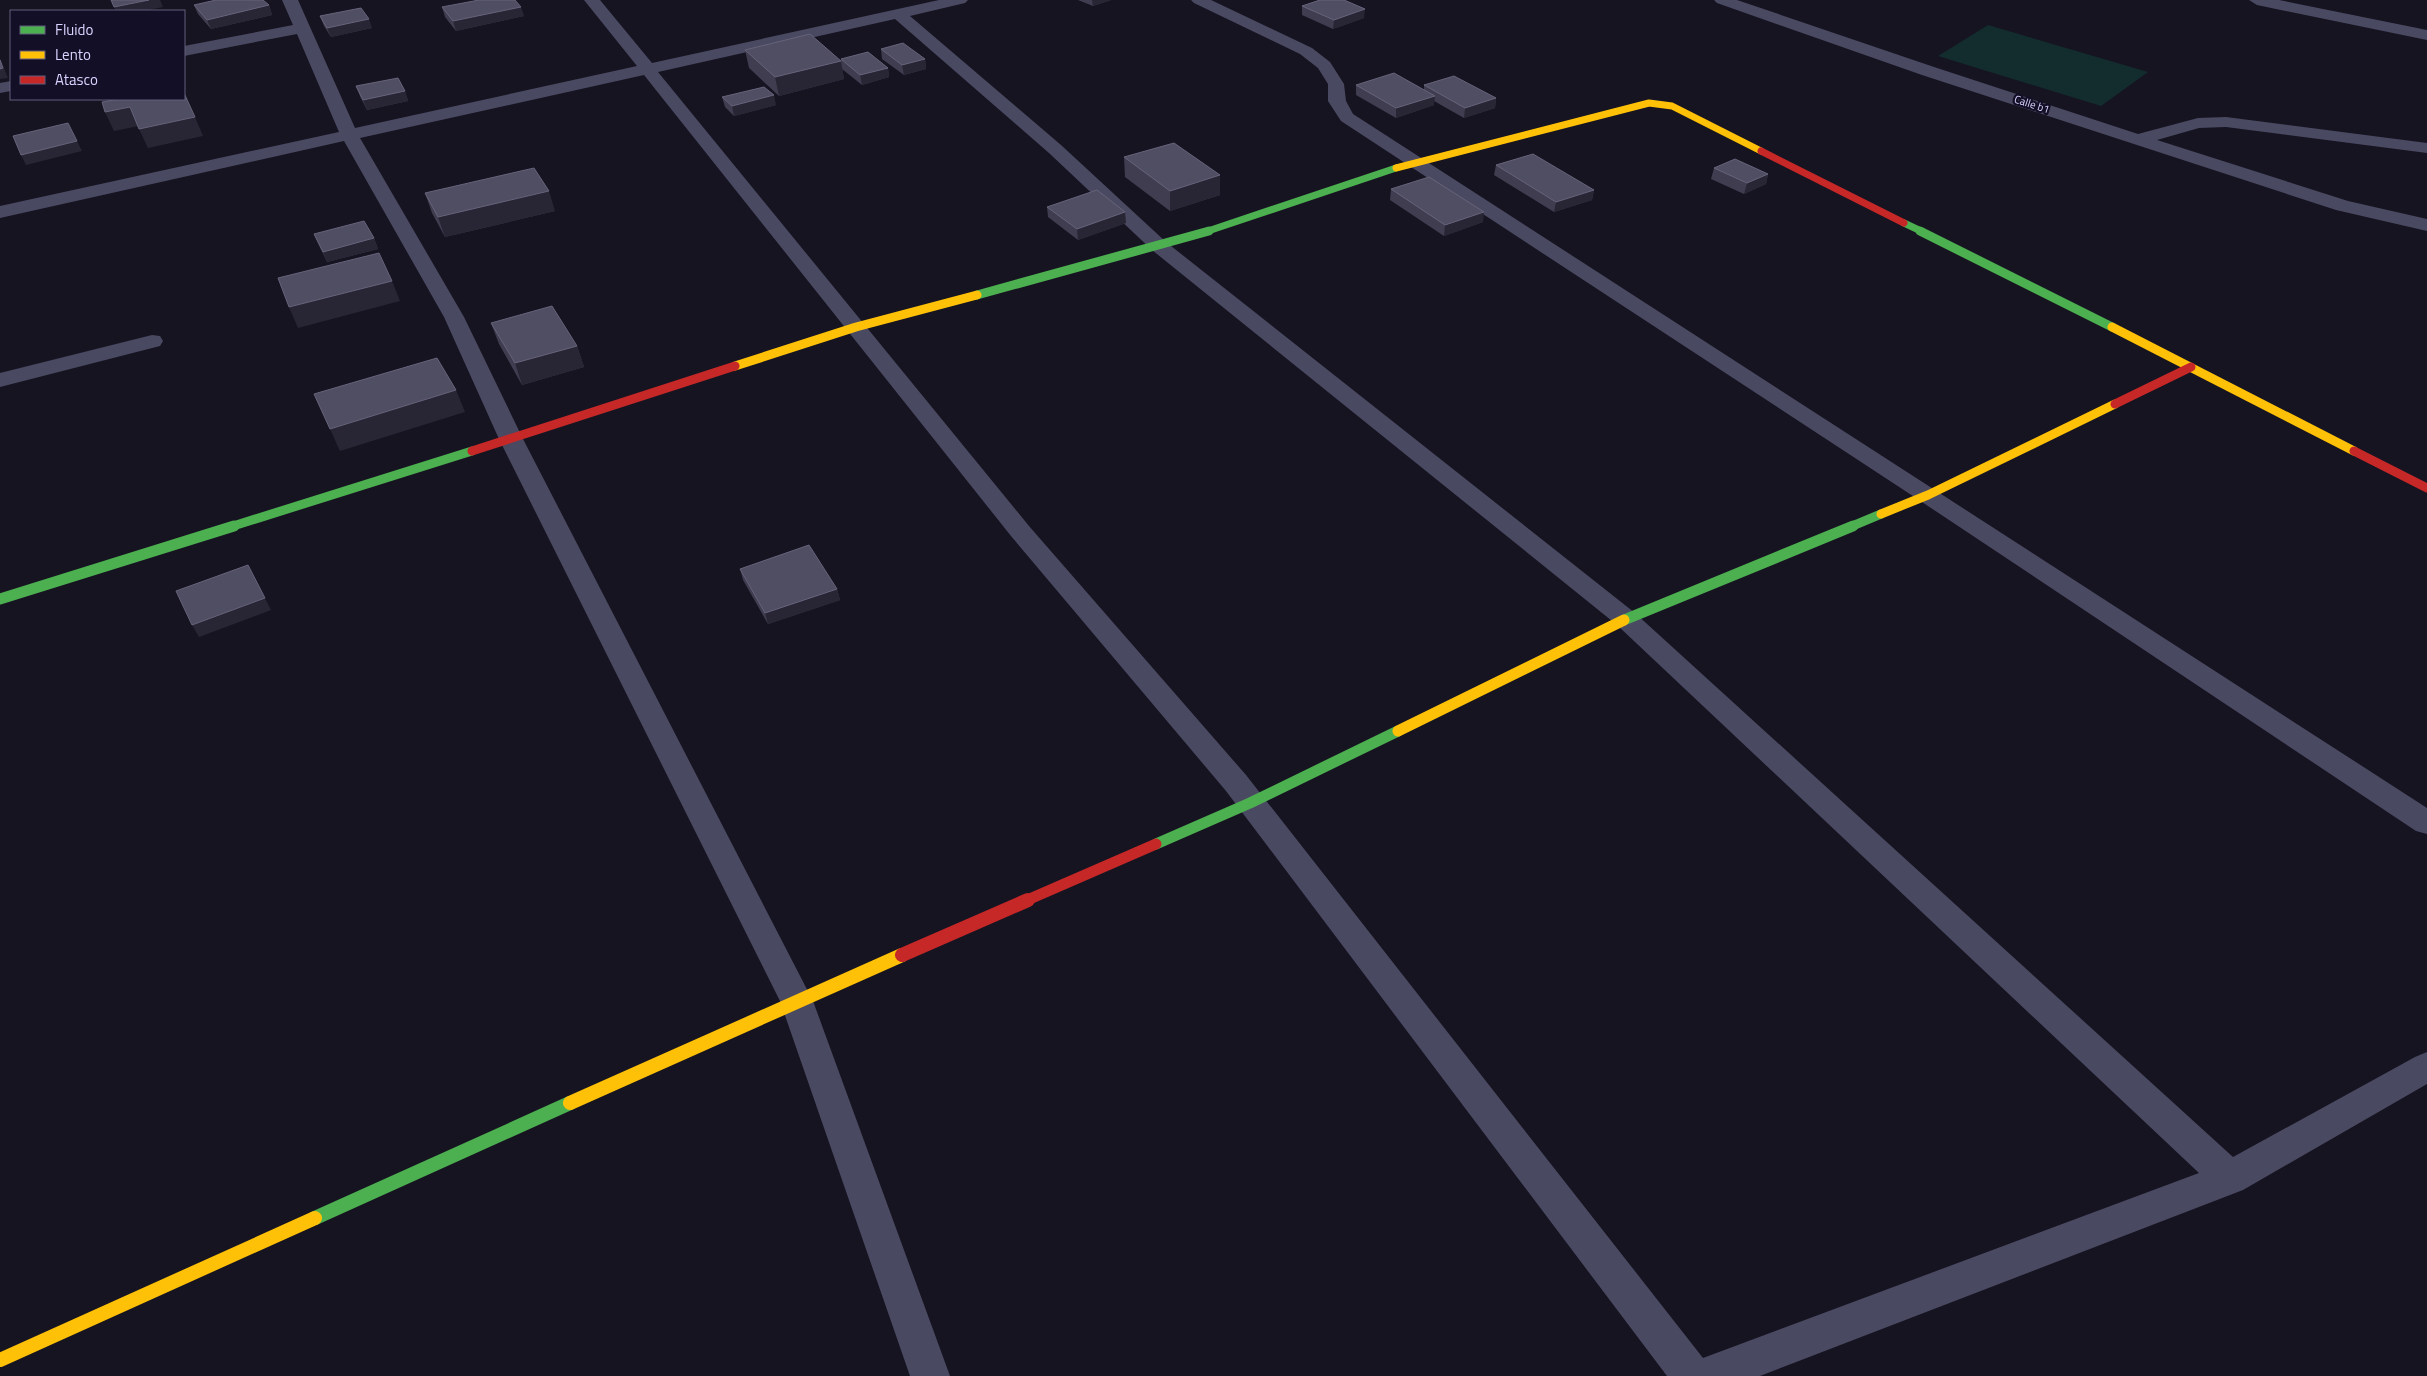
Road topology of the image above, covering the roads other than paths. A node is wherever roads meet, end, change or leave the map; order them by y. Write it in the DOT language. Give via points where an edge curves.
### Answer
graph roads {
  1 [pos="290,0"];
  2 [pos="592,0"];
  3 [pos="960,0"];
  4 [pos="1199,0"];
  5 [pos="1722,0"];
  6 [pos="2257,0"];
  7 [pos="899,14"];
  8 [pos="302,28"];
  9 [pos="2427,35"];
  10 [pos="185,51"];
  11 [pos="645,68"];
  12 [pos="349,134"];
  13 [pos="2139,139"];
  14 [pos="2427,148"];
  15 [pos="1413,162"];
  16 [pos="0,212"];
  17 [pos="2427,225"];
  18 [pos="1159,246"];
  19 [pos="856,327"];
  20 [pos="152,341"];
  21 [pos="2192,367"];
  22 [pos="0,380"];
  23 [pos="512,439"];
  24 [pos="2427,488"];
  25 [pos="1928,495"];
  26 [pos="0,599"];
  27 [pos="1626,620"];
  28 [pos="1250,803"];
  29 [pos="2427,823"];
  30 [pos="796,1000"];
  31 [pos="2427,1067"];
  32 [pos="2230,1178"];
  33 [pos="0,1360"];
  34 [pos="930,1376"];
  35 [pos="1692,1376"];
  36 [pos="1708,1376"];
  1 -- 8 [label="street"];
  2 -- 11 [label="street"];
  3 -- 7 [label="street"];
  4 -- 15 [label="street" via="1306,51 1328,71 1336,84 1336,101 1347,117"];
  5 -- 13 [label="street, Calle b1"];
  6 -- 9 [label="street"];
  7 -- 11 [label="street"];
  7 -- 18 [label="street" via="1055,149"];
  8 -- 10 [label="street"];
  8 -- 12 [label="street"];
  11 -- 12 [label="street"];
  11 -- 19 [label="street"];
  12 -- 16 [label="street"];
  12 -- 23 [label="street" via="454,317"];
  13 -- 14 [label="street" via="2198,123 2226,122"];
  13 -- 17 [label="street, Calle b1" via="2343,206"];
  15 -- 18 [label="street"];
  15 -- 21 [label="street" via="1638,105 1672,106"];
  15 -- 25 [label="street"];
  18 -- 19 [label="street"];
  18 -- 27 [label="street"];
  19 -- 23 [label="street"];
  19 -- 28 [label="street" via="1020,531"];
  20 -- 22 [label="street"];
  21 -- 24 [label="street"];
  21 -- 25 [label="street"];
  23 -- 26 [label="street"];
  23 -- 30 [label="street"];
  25 -- 27 [label="street"];
  25 -- 29 [label="street"];
  27 -- 28 [label="street"];
  27 -- 32 [label="street"];
  28 -- 30 [label="street"];
  28 -- 35 [label="street"];
  30 -- 33 [label="street"];
  30 -- 34 [label="street"];
  31 -- 32 [label="street"];
  32 -- 36 [label="street"];
}
